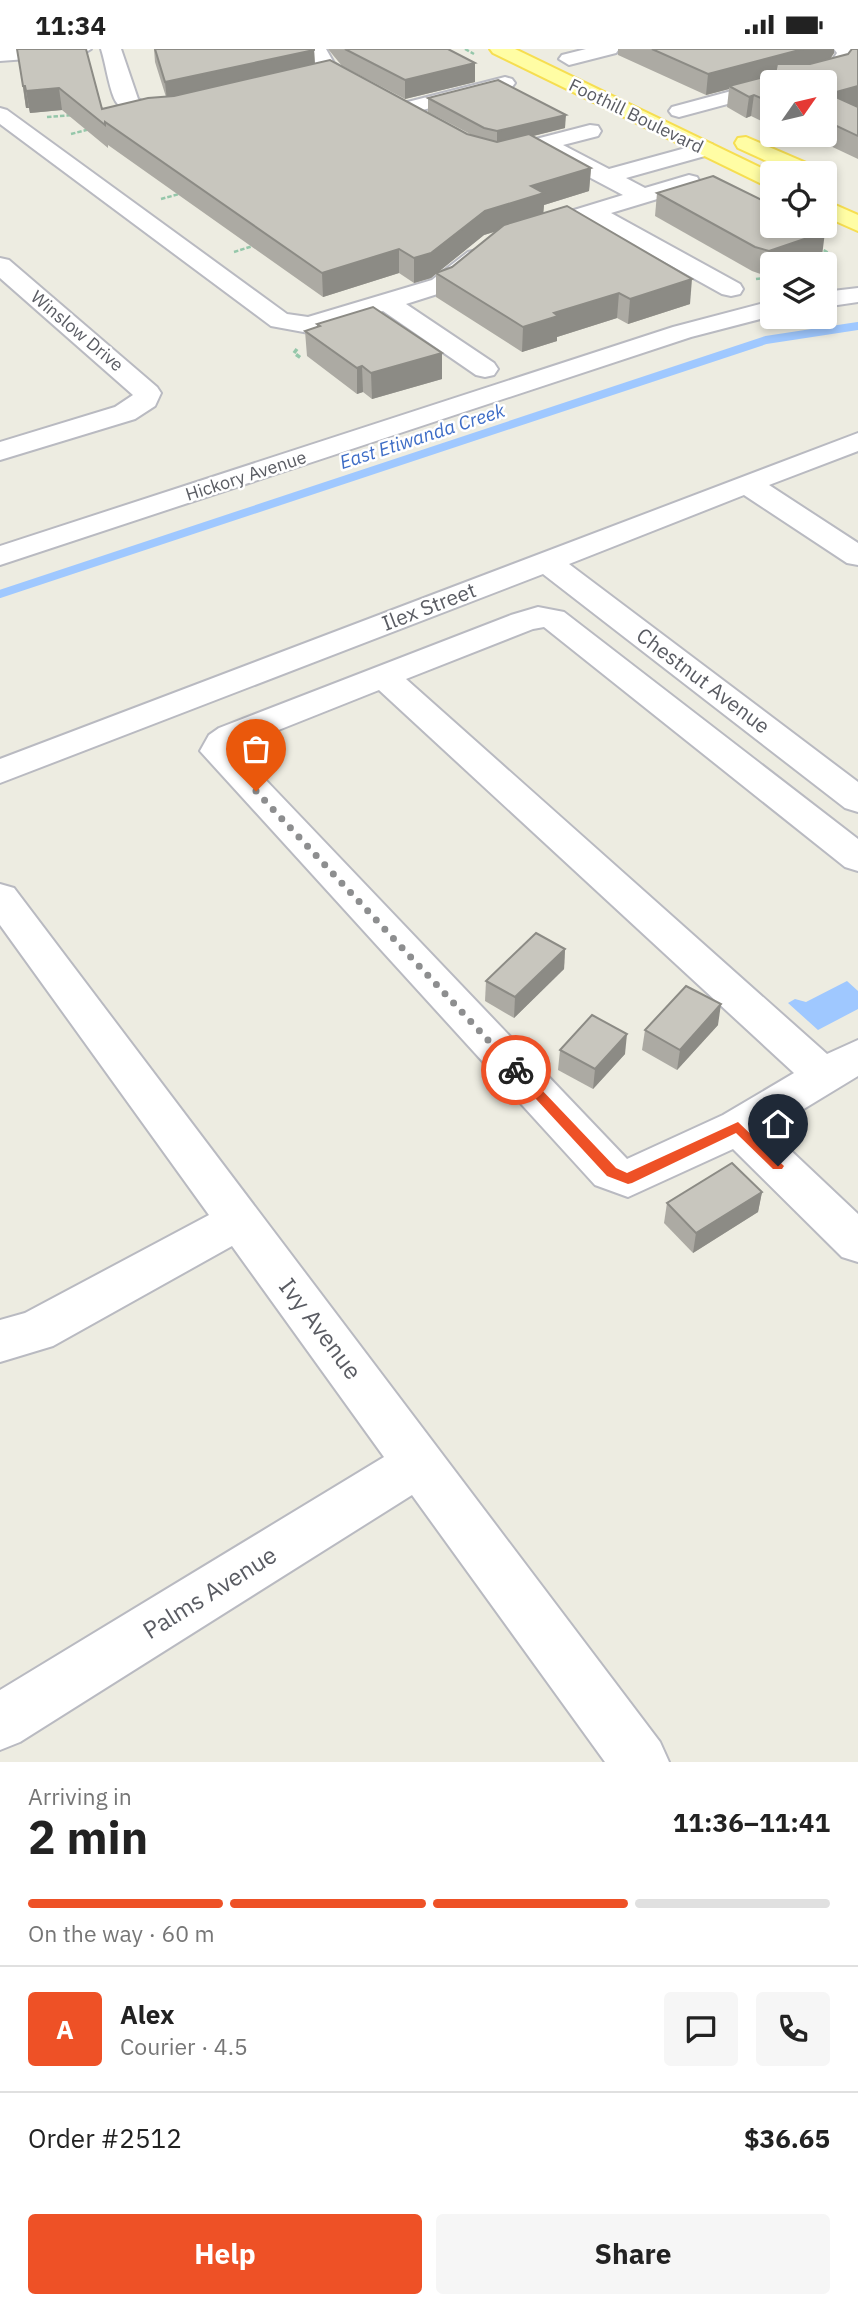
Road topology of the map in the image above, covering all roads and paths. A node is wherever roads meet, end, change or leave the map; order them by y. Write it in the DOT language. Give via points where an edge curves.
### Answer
graph roads {
  1 [pos="81,49"];
  2 [pos="111,49"];
  3 [pos="316,49"];
  4 [pos="500,49"];
  5 [pos="549,49"];
  6 [pos="609,49"];
  7 [pos="0,55"];
  8 [pos="841,58"];
  9 [pos="569,59"];
  10 [pos="594,70"];
  11 [pos="812,70"];
  12 [pos="334,72"];
  13 [pos="858,76"];
  14 [pos="309,78"];
  15 [pos="505,83"];
  16 [pos="760,89"];
  17 [pos="654,99"];
  18 [pos="196,105"];
  19 [pos="403,109"];
  20 [pos="679,111"];
  21 [pos="0,114"];
  22 [pos="81,115"];
  23 [pos="703,122"];
  24 [pos="51,123"];
  25 [pos="427,123"];
  26 [pos="98,127"];
  27 [pos="590,131"];
  28 [pos="727,134"];
  29 [pos="683,138"];
  30 [pos="78,142"];
  31 [pos="545,144"];
  32 [pos="704,149"];
  33 [pos="625,150"];
  34 [pos="521,151"];
  35 [pos="784,161"];
  36 [pos="590,168"];
  37 [pos="760,176"];
  38 [pos="689,182"];
  39 [pos="184,193"];
  40 [pos="643,196"];
  41 [pos="170,207"];
  42 [pos="591,212"];
  43 [pos="837,214"];
  44 [pos="858,224"];
  45 [pos="811,244"];
  46 [pos="257,245"];
  47 [pos="234,252"];
  48 [pos="826,252"];
  49 [pos="225,254"];
  50 [pos="245,259"];
  51 [pos="0,265"];
  52 [pos="731,289"];
  53 [pos="858,295"];
  54 [pos="837,298"];
  55 [pos="387,302"];
  56 [pos="760,311"];
  57 [pos="485,369"];
  58 [pos="858,441"];
  59 [pos="0,451"];
  60 [pos="747,484"];
  61 [pos="0,556"];
  62 [pos="858,556"];
  63 [pos="547,562"];
  64 [pos="384,677"];
  65 [pos="0,772"];
  66 [pos="858,800"];
  67 [pos="858,858"];
  68 [pos="0,897"];
  69 [pos="841,1066"];
  70 [pos="738,1127"];
  71 [pos="240,1220"];
  72 [pos="858,1243"];
  73 [pos="0,1341"];
  74 [pos="419,1463"];
  75 [pos="0,1722"];
  76 [pos="640,1762"];
  1 -- 7 [label="street"];
  2 -- 18 [label="street" via="130,105 159,111"];
  3 -- 12 [label="street"];
  4 -- 29 [label="main road, Foothill Boulevard"];
  5 -- 9 [label="main road, Foothill Boulevard"];
  6 -- 9 [label="street"];
  8 -- 11 [label="street"];
  8 -- 13 [label="street"];
  9 -- 10 [label="main road, Foothill Boulevard"];
  12 -- 14 [label="street"];
  12 -- 19 [label="street"];
  15 -- 19 [label="street"];
  16 -- 20 [label="street"];
  17 -- 20 [label="main road, Foothill Boulevard"];
  19 -- 25 [label="street"];
  20 -- 23 [label="main road, Foothill Boulevard"];
  21 -- 55 [label="street" via="280,321 309,325"];
  22 -- 24 [label="path" via="43,117"];
  26 -- 30 [label="path" via="67,134"];
  27 -- 31 [label="street"];
  28 -- 35 [label="main road, Foothill Boulevard"];
  29 -- 32 [label="main road, Foothill Boulevard"];
  29 -- 33 [label="street"];
  31 -- 34 [label="street"];
  31 -- 36 [label="street"];
  32 -- 36 [label="street"];
  32 -- 37 [label="main road, Foothill Boulevard"];
  33 -- 36 [label="street"];
  33 -- 36 [label="street"];
  36 -- 40 [label="street"];
  38 -- 40 [label="street"];
  39 -- 41 [label="path" via="160,199"];
  40 -- 42 [label="street"];
  42 -- 52 [label="street"];
  42 -- 55 [label="street" via="501,239 441,285"];
  43 -- 44 [label="main road"];
  45 -- 48 [label="path"];
  46 -- 47 [label="path"];
  47 -- 49 [label="path"];
  47 -- 50 [label="path"];
  51 -- 59 [label="street, Winslow Drive" via="147,393 145,400 125,413"];
  53 -- 54 [label="street"];
  55 -- 57 [label="street"];
  56 -- 61 [label="street, Hickory Avenue" via="682,332"];
  58 -- 60 [label="street, Ilex Street"];
  60 -- 62 [label="street"];
  60 -- 63 [label="street, Ilex Street"];
  63 -- 65 [label="street, Ilex Street"];
  63 -- 66 [label="street, Chestnut Avenue"];
  64 -- 67 [label="street" via="522,622 553,619"];
  64 -- 69 [label="street"];
  64 -- 70 [label="street" via="231,736 218,751 611,1172 628,1179"];
  68 -- 71 [label="street, Ivy Avenue"];
  69 -- 70 [label="street"];
  70 -- 72 [label="street"];
  71 -- 73 [label="street" via="36,1331"];
  71 -- 74 [label="street, Ivy Avenue"];
  74 -- 75 [label="street, Palms Avenue"];
  74 -- 76 [label="street, Ivy Avenue"];
}
